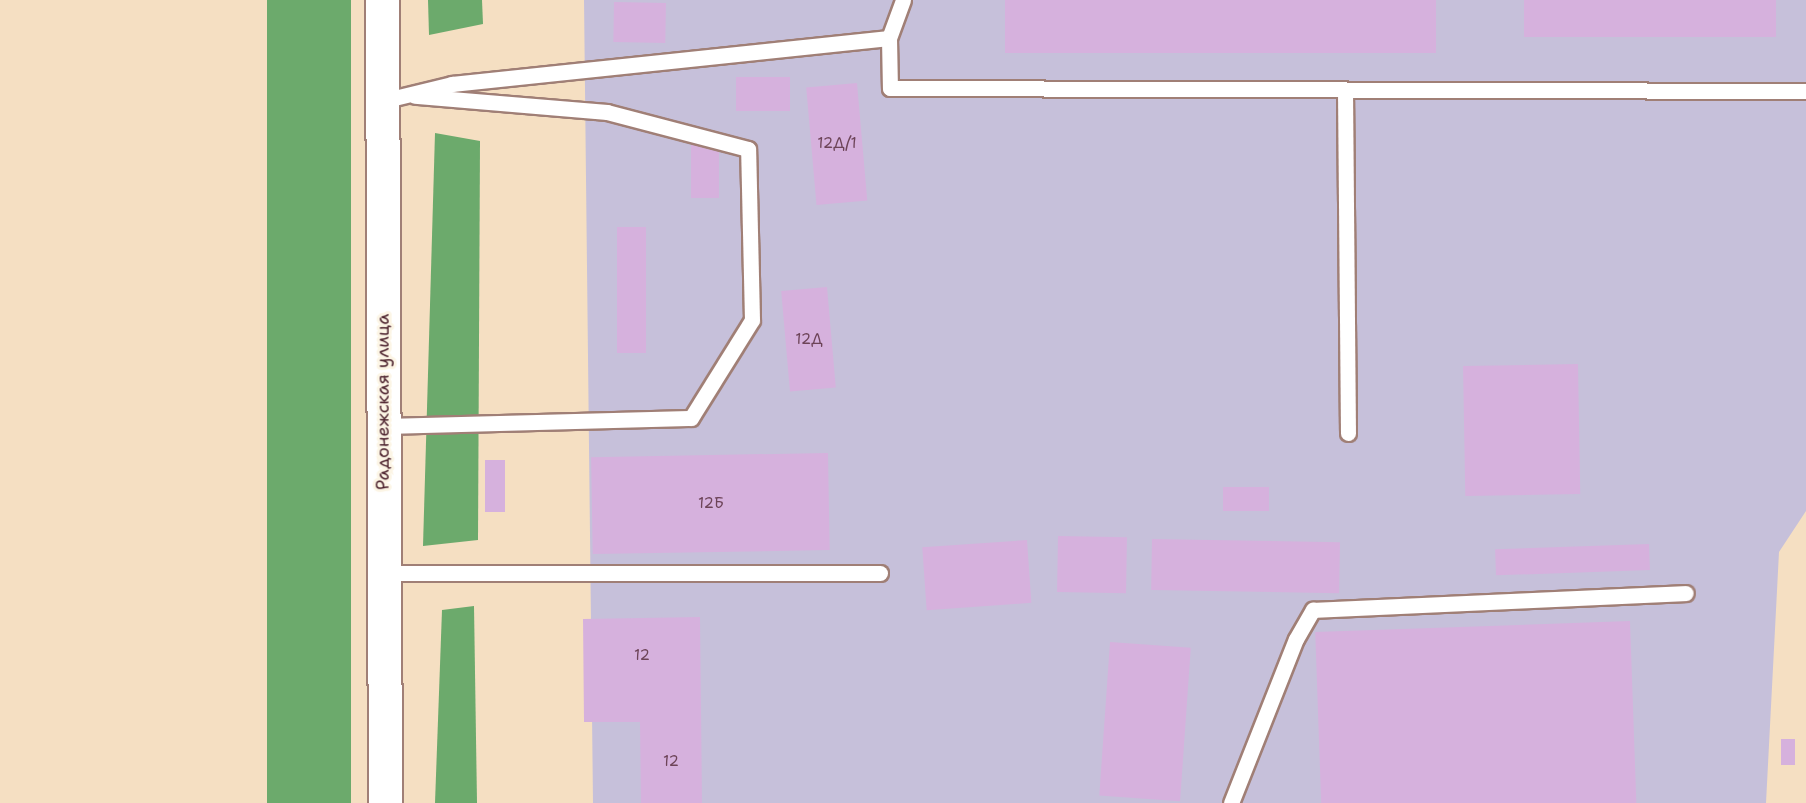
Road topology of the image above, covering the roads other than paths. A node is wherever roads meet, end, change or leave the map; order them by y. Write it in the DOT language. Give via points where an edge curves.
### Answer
graph roads {
  1 [pos="382,0"];
  2 [pos="903,0"];
  3 [pos="889,38"];
  4 [pos="1345,90"];
  5 [pos="1806,91"];
  6 [pos="415,96"];
  7 [pos="382,100"];
  8 [pos="383,426"];
  9 [pos="1348,433"];
  10 [pos="383,573"];
  11 [pos="880,573"];
  12 [pos="1686,593"];
  13 [pos="385,803"];
  14 [pos="1231,803"];
  1 -- 7 [label="street, Радонежская улица"];
  2 -- 3 [label="lane"];
  3 -- 4 [label="lane" via="890,88"];
  3 -- 6 [label="lane" via="452,84"];
  4 -- 5 [label="lane"];
  4 -- 9 [label="lane"];
  6 -- 7 [label="lane"];
  6 -- 8 [label="lane" via="607,112 748,149 752,320 691,418"];
  7 -- 8 [label="street, Радонежская улица"];
  8 -- 10 [label="street, Радонежская улица"];
  10 -- 11 [label="lane"];
  10 -- 13 [label="street, Радонежская улица"];
  12 -- 14 [label="lane" via="1313,610 1296,639"];
}
